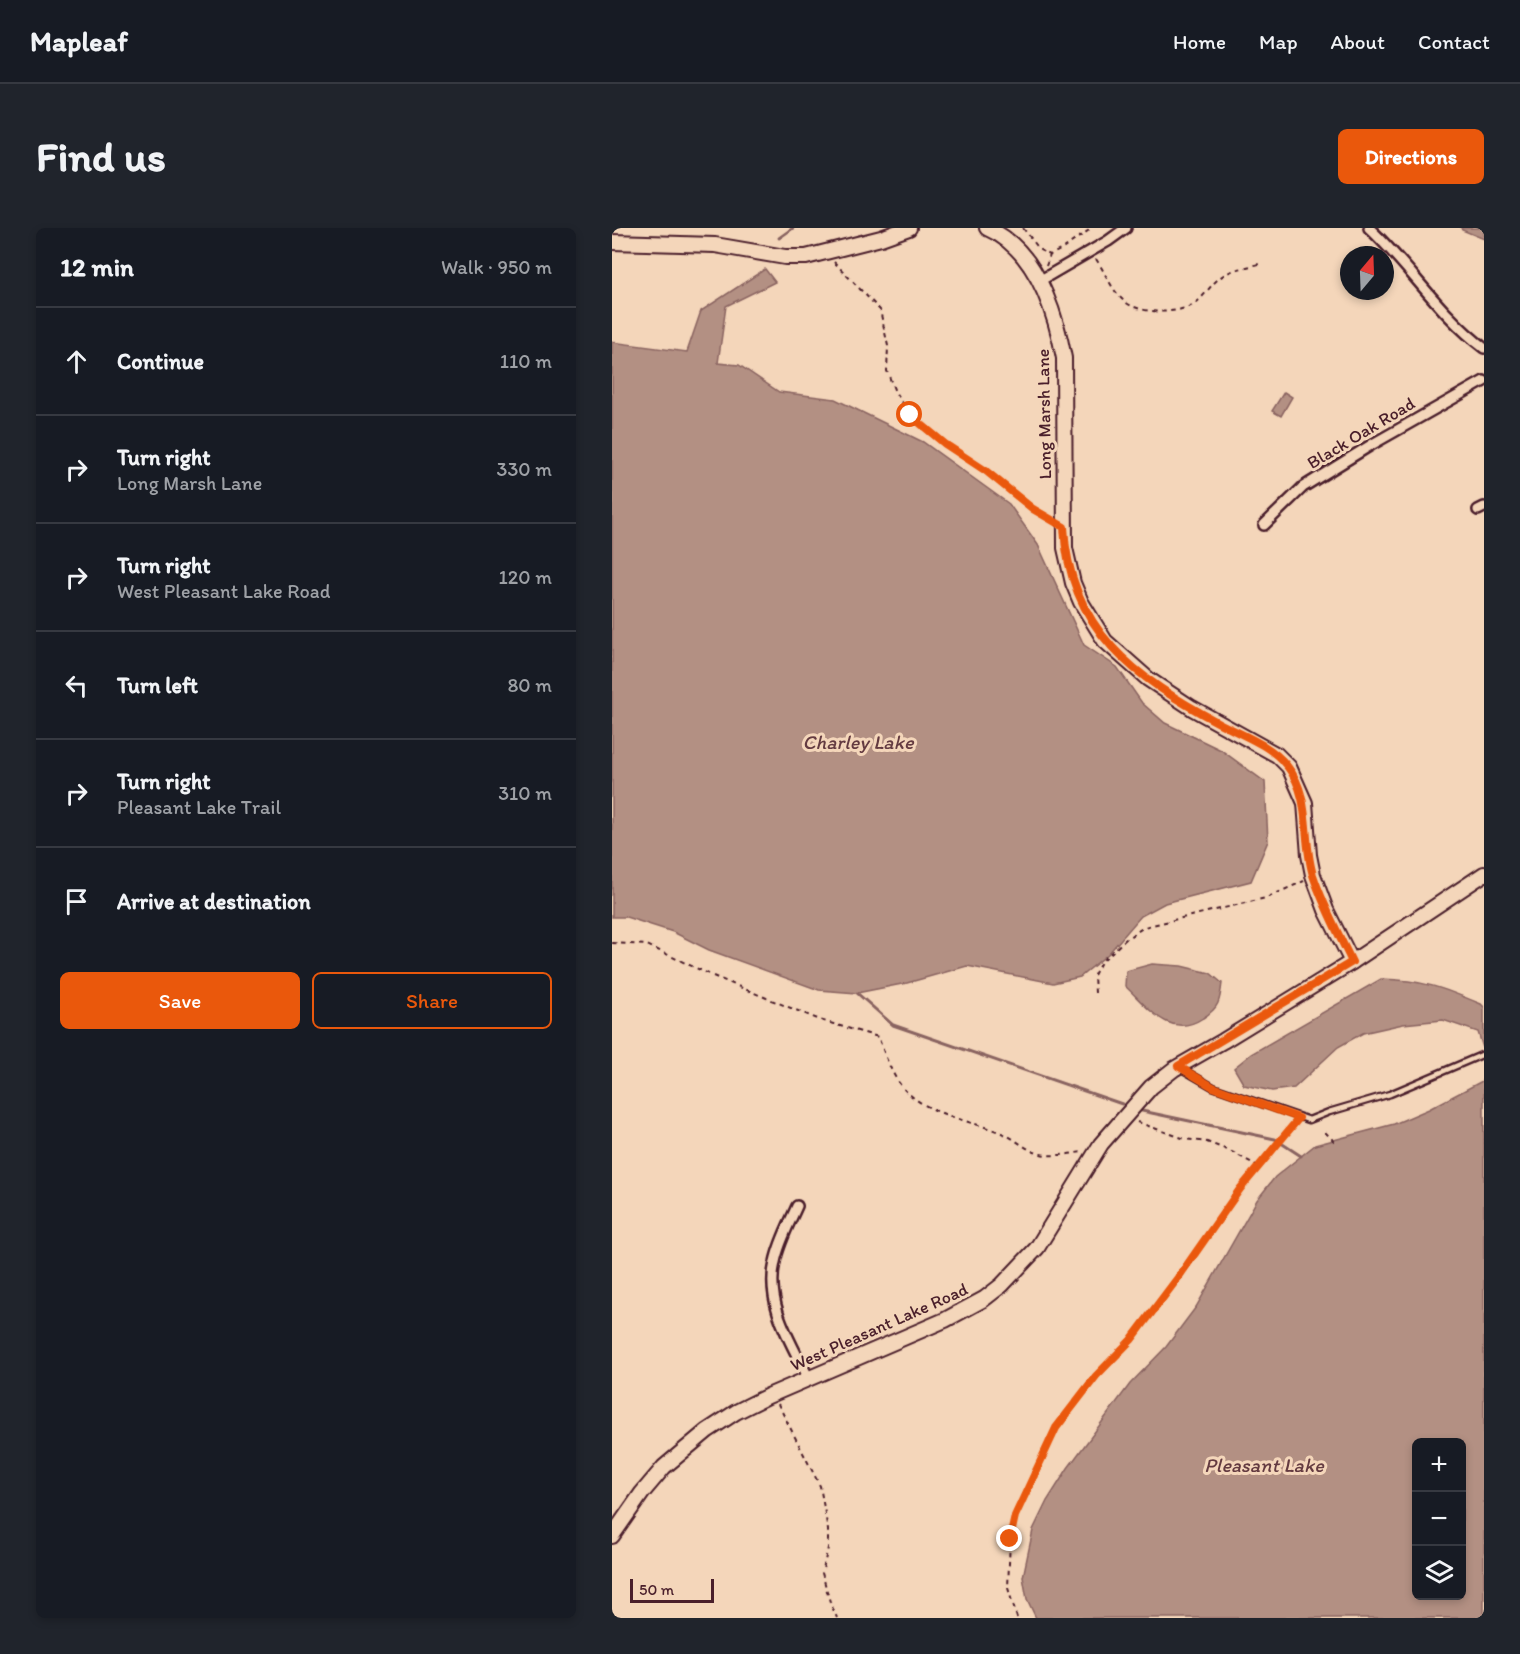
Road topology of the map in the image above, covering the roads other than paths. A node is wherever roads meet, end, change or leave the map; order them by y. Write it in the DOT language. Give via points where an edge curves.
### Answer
graph roads {
  1 [pos="909,228"];
  2 [pos="987,228"];
  3 [pos="1126,228"];
  4 [pos="1369,228"];
  5 [pos="612,242"];
  6 [pos="1041,280"];
  7 [pos="1484,348"];
  8 [pos="1484,381"];
  9 [pos="1264,525"];
  10 [pos="1484,874"];
  11 [pos="1352,962"];
  12 [pos="1484,1054"];
  13 [pos="1178,1066"];
  14 [pos="797,1206"];
  15 [pos="809,1379"];
  16 [pos="612,1536"];
  1 -- 5 [label="street" via="806,257 715,245"];
  2 -- 6 [label="street" via="1007,240"];
  3 -- 6 [label="street"];
  4 -- 7 [label="street" via="1444,313"];
  6 -- 11 [label="street, Long Marsh Lane" via="1059,330 1064,358 1064,527 1073,584 1105,641 1126,660 1171,695 1257,742 1289,767 1305,803 1308,855 1314,877"];
  8 -- 9 [label="street, Black Oak Road" via="1303,487"];
  10 -- 11 [label="street, West Pleasant Lake Road"];
  11 -- 13 [label="street, West Pleasant Lake Road"];
  12 -- 13 [label="lane" via="1390,1094 1309,1120 1213,1087"];
  13 -- 15 [label="street, West Pleasant Lake Road" via="1151,1087 1123,1118 1098,1150 1037,1248 1002,1285 963,1312"];
  14 -- 15 [label="street" via="775,1259 772,1291 781,1322"];
  15 -- 16 [label="street, West Pleasant Lake Road" via="736,1412 685,1448 642,1493"];
}
